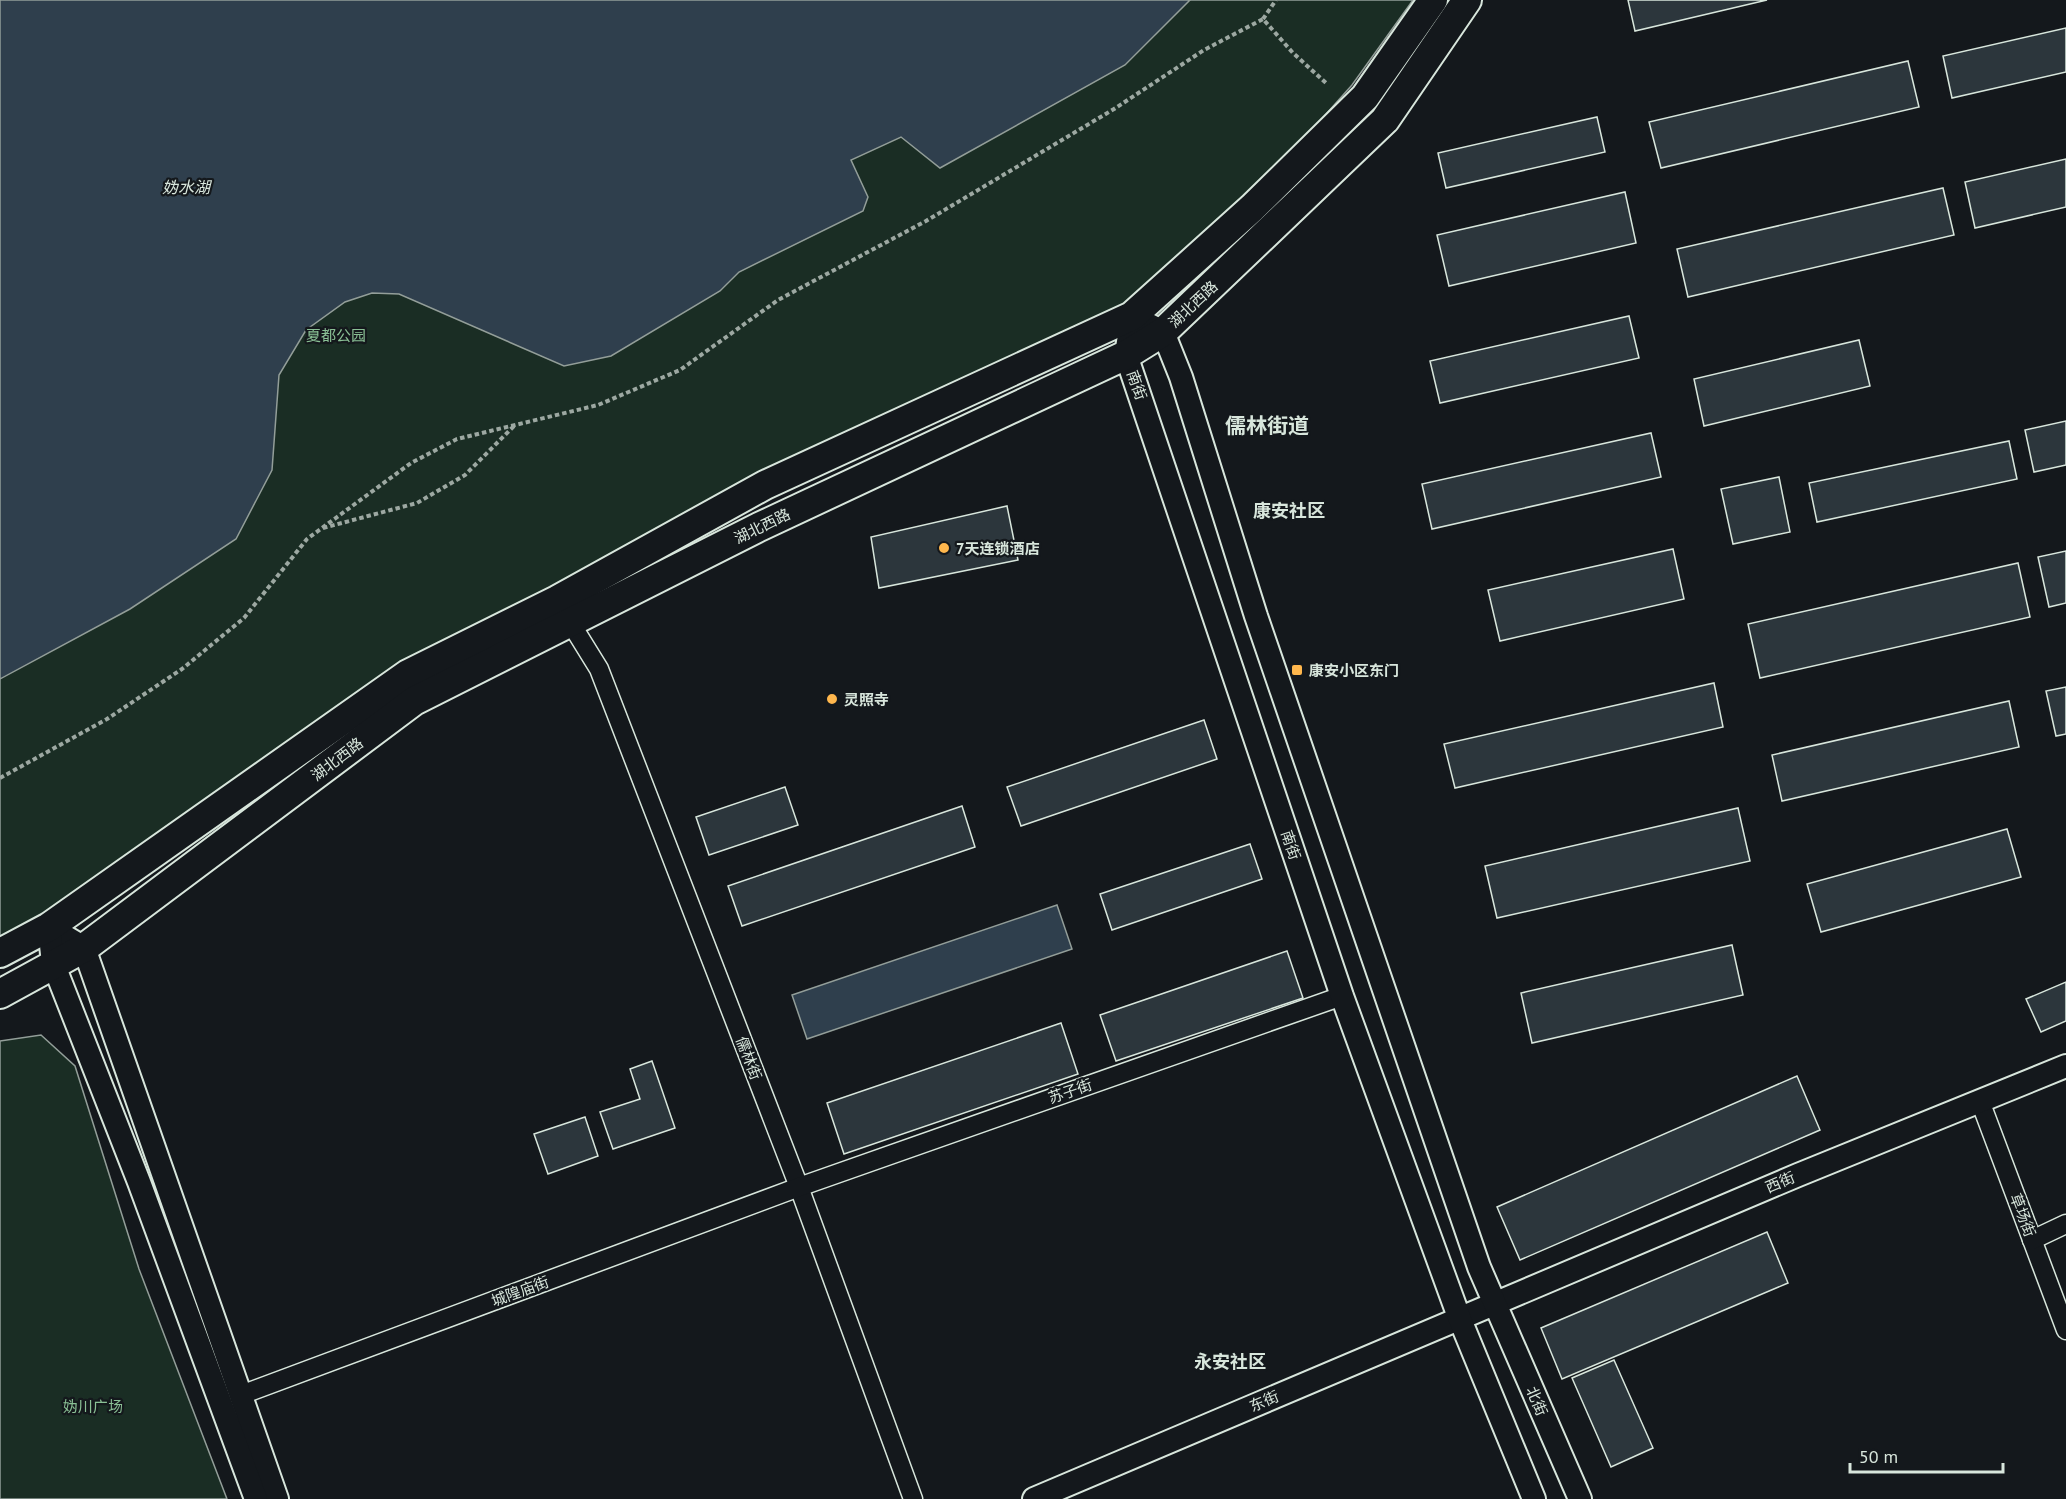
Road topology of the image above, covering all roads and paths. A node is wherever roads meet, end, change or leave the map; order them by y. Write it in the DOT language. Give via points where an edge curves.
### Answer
graph roads {
  1 [pos="1276,0"];
  2 [pos="1433,0"];
  3 [pos="1467,0"];
  4 [pos="1263,19"];
  5 [pos="1326,83"];
  6 [pos="1132,316"];
  7 [pos="1162,332"];
  8 [pos="1126,356"];
  9 [pos="516,424"];
  10 [pos="320,529"];
  11 [pos="564,612"];
  12 [pos="0,778"];
  13 [pos="49,927"];
  14 [pos="84,948"];
  15 [pos="0,953"];
  16 [pos="53,963"];
  17 [pos="0,994"];
  18 [pos="1341,996"];
  19 [pos="2066,1066"];
  20 [pos="1980,1101"];
  21 [pos="799,1187"];
  22 [pos="2066,1224"];
  23 [pos="2032,1240"];
  24 [pos="1494,1302"];
  25 [pos="1459,1317"];
  26 [pos="2066,1330"];
  27 [pos="242,1395"];
  28 [pos="256,1499"];
  29 [pos="277,1499"];
  30 [pos="913,1499"];
  31 [pos="1034,1499"];
  32 [pos="1534,1499"];
  33 [pos="1580,1499"];
  1 -- 4 [label="path"];
  2 -- 6 [label="main road, 湖北西路" via="1365,97 1252,208"];
  3 -- 7 [label="main road, 湖北西路" via="1385,120"];
  4 -- 5 [label="path"];
  4 -- 9 [label="path" via="1204,50 1114,109 935,215 778,300 680,370 598,405"];
  6 -- 7 [label="street"];
  6 -- 8 [label="street, 南街"];
  6 -- 11 [label="main road, 湖北西路" via="765,485"];
  7 -- 8 [label="main road, 湖北西路"];
  7 -- 24 [label="street" via="1181,377 1256,616 1361,927"];
  8 -- 11 [label="main road, 湖北西路" via="759,527"];
  8 -- 18 [label="street, 南街"];
  9 -- 10 [label="path" via="457,439 411,463"];
  9 -- 10 [label="path" via="465,475 417,503"];
  10 -- 12 [label="path" via="307,539 244,618 182,669 107,719"];
  11 -- 13 [label="main road, 湖北西路" via="408,674"];
  11 -- 14 [label="main road, 湖北西路" via="414,701"];
  11 -- 21 [label="street, 儒林街" via="599,669"];
  13 -- 14 [label="street"];
  13 -- 15 [label="main road, 湖北西路"];
  13 -- 16 [label="street"];
  14 -- 16 [label="main road, 湖北西路"];
  14 -- 27 [label="street"];
  16 -- 17 [label="main road, 湖北西路"];
  16 -- 28 [label="street"];
  18 -- 21 [label="street, 苏子街"];
  18 -- 25 [label="street, 南街"];
  19 -- 20 [label="street, 西街"];
  20 -- 23 [label="street, 草场街"];
  20 -- 24 [label="street, 西街"];
  21 -- 27 [label="street, 城隍庙街"];
  21 -- 30 [label="street, 儒林街"];
  22 -- 23 [label="street"];
  23 -- 26 [label="street, 草场街"];
  24 -- 25 [label="street, 东街"];
  24 -- 33 [label="street, 北街"];
  25 -- 31 [label="street, 东街"];
  25 -- 32 [label="street"];
  27 -- 29 [label="street"];
}
